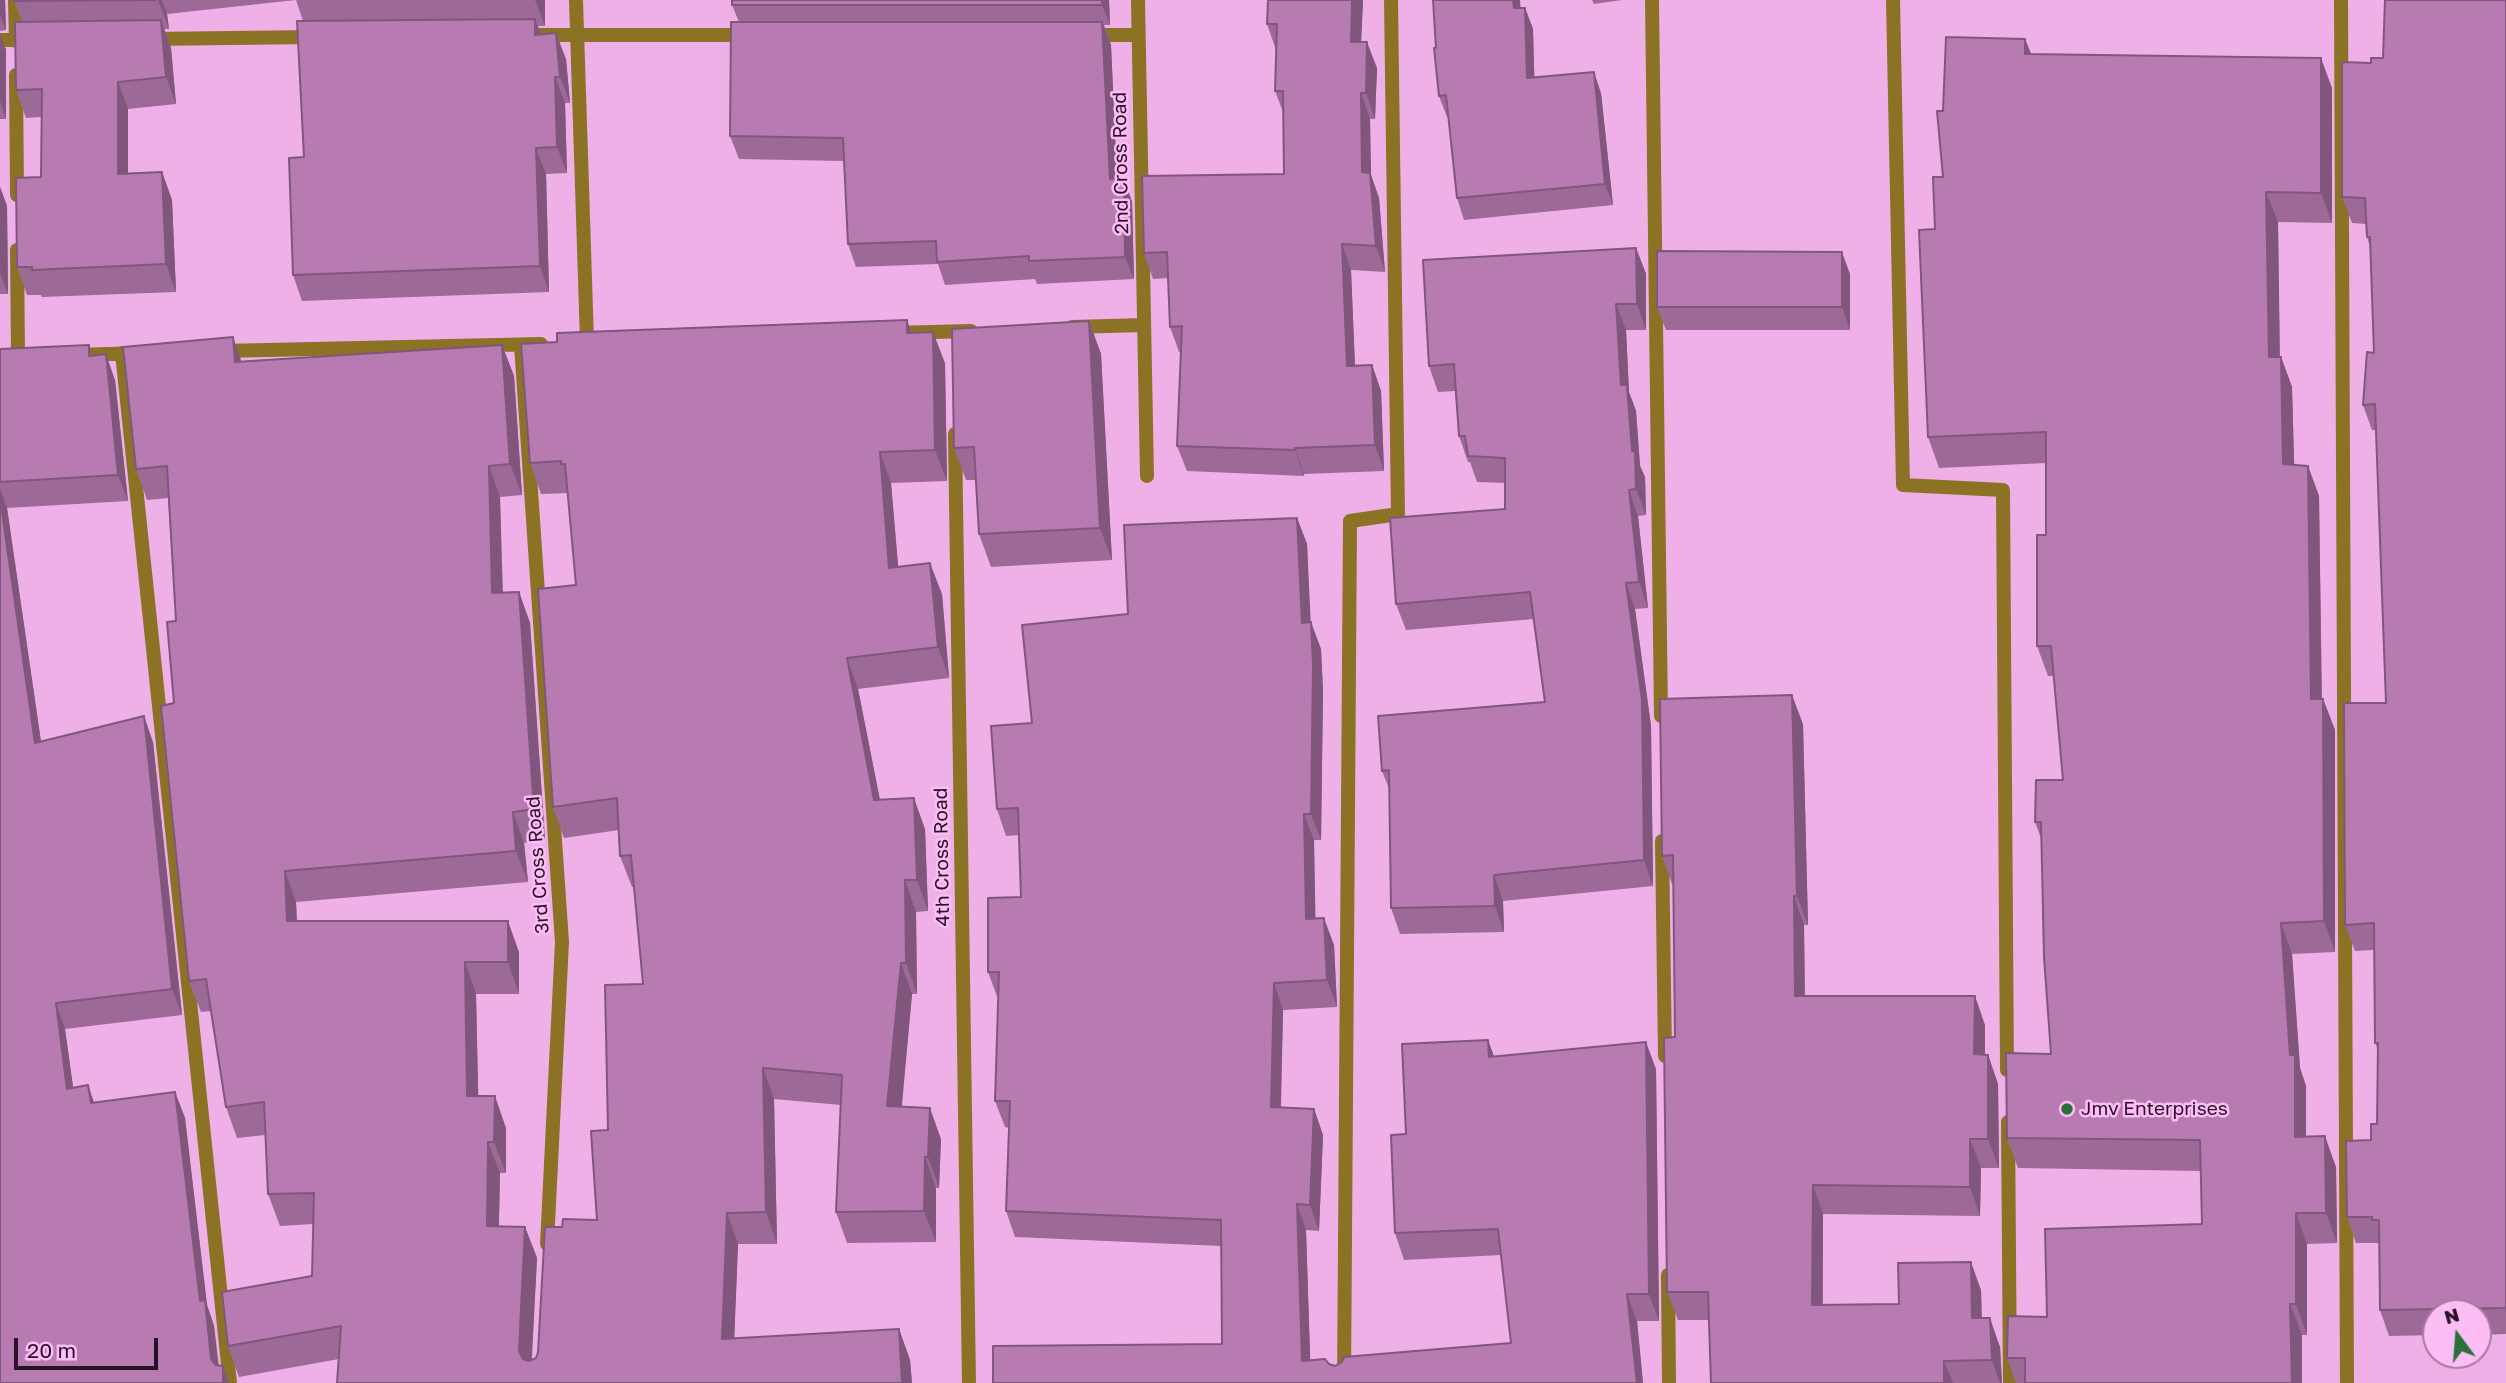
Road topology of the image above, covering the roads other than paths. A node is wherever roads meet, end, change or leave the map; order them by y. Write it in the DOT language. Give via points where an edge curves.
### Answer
graph roads {
  1 [pos="15,0"];
  2 [pos="576,0"];
  3 [pos="1138,0"];
  4 [pos="1391,0"];
  5 [pos="1652,0"];
  6 [pos="1893,0"];
  7 [pos="2341,0"];
  8 [pos="522,35"];
  9 [pos="577,35"];
  10 [pos="768,35"];
  11 [pos="1070,35"];
  12 [pos="1138,35"];
  13 [pos="330,37"];
  14 [pos="139,39"];
  15 [pos="0,40"];
  16 [pos="16,40"];
  17 [pos="43,40"];
  18 [pos="17,205"];
  19 [pos="17,232"];
  20 [pos="1144,325"];
  21 [pos="1062,328"];
  22 [pos="981,330"];
  23 [pos="872,333"];
  24 [pos="521,345"];
  25 [pos="163,352"];
  26 [pos="204,352"];
  27 [pos="122,354"];
  28 [pos="57,355"];
  29 [pos="0,356"];
  30 [pos="955,414"];
  31 [pos="1147,476"];
  32 [pos="1661,726"];
  33 [pos="1662,824"];
  34 [pos="1665,1076"];
  35 [pos="1668,1257"];
  36 [pos="546,1259"];
  37 [pos="230,1383"];
  38 [pos="969,1383"];
  39 [pos="1344,1383"];
  40 [pos="1670,1383"];
  41 [pos="2010,1383"];
  42 [pos="2347,1383"];
  1 -- 16 [label="street"];
  2 -- 9 [label="street"];
  3 -- 12 [label="street, 2nd Cross Road"];
  4 -- 39 [label="street" via="1398,514 1350,521"];
  5 -- 32 [label="street"];
  6 -- 41 [label="street" via="1903,485 2003,490"];
  7 -- 42 [label="street"];
  8 -- 9 [label="street"];
  9 -- 10 [label="street"];
  9 -- 24 [label="street" via="580,342"];
  11 -- 12 [label="street"];
  12 -- 20 [label="street, 2nd Cross Road"];
  13 -- 14 [label="street"];
  15 -- 16 [label="street"];
  16 -- 17 [label="street"];
  16 -- 18 [label="street"];
  19 -- 29 [label="street" via="24,356"];
  20 -- 21 [label="street"];
  20 -- 31 [label="street, 2nd Cross Road"];
  22 -- 23 [label="street" via="954,338"];
  24 -- 26 [label="street"];
  24 -- 36 [label="street, 3rd Cross Road" via="562,942"];
  25 -- 27 [label="street"];
  27 -- 28 [label="street"];
  27 -- 37 [label="street"];
  30 -- 38 [label="street, 4th Cross Road"];
  33 -- 34 [label="street"];
  35 -- 40 [label="street"];
}
